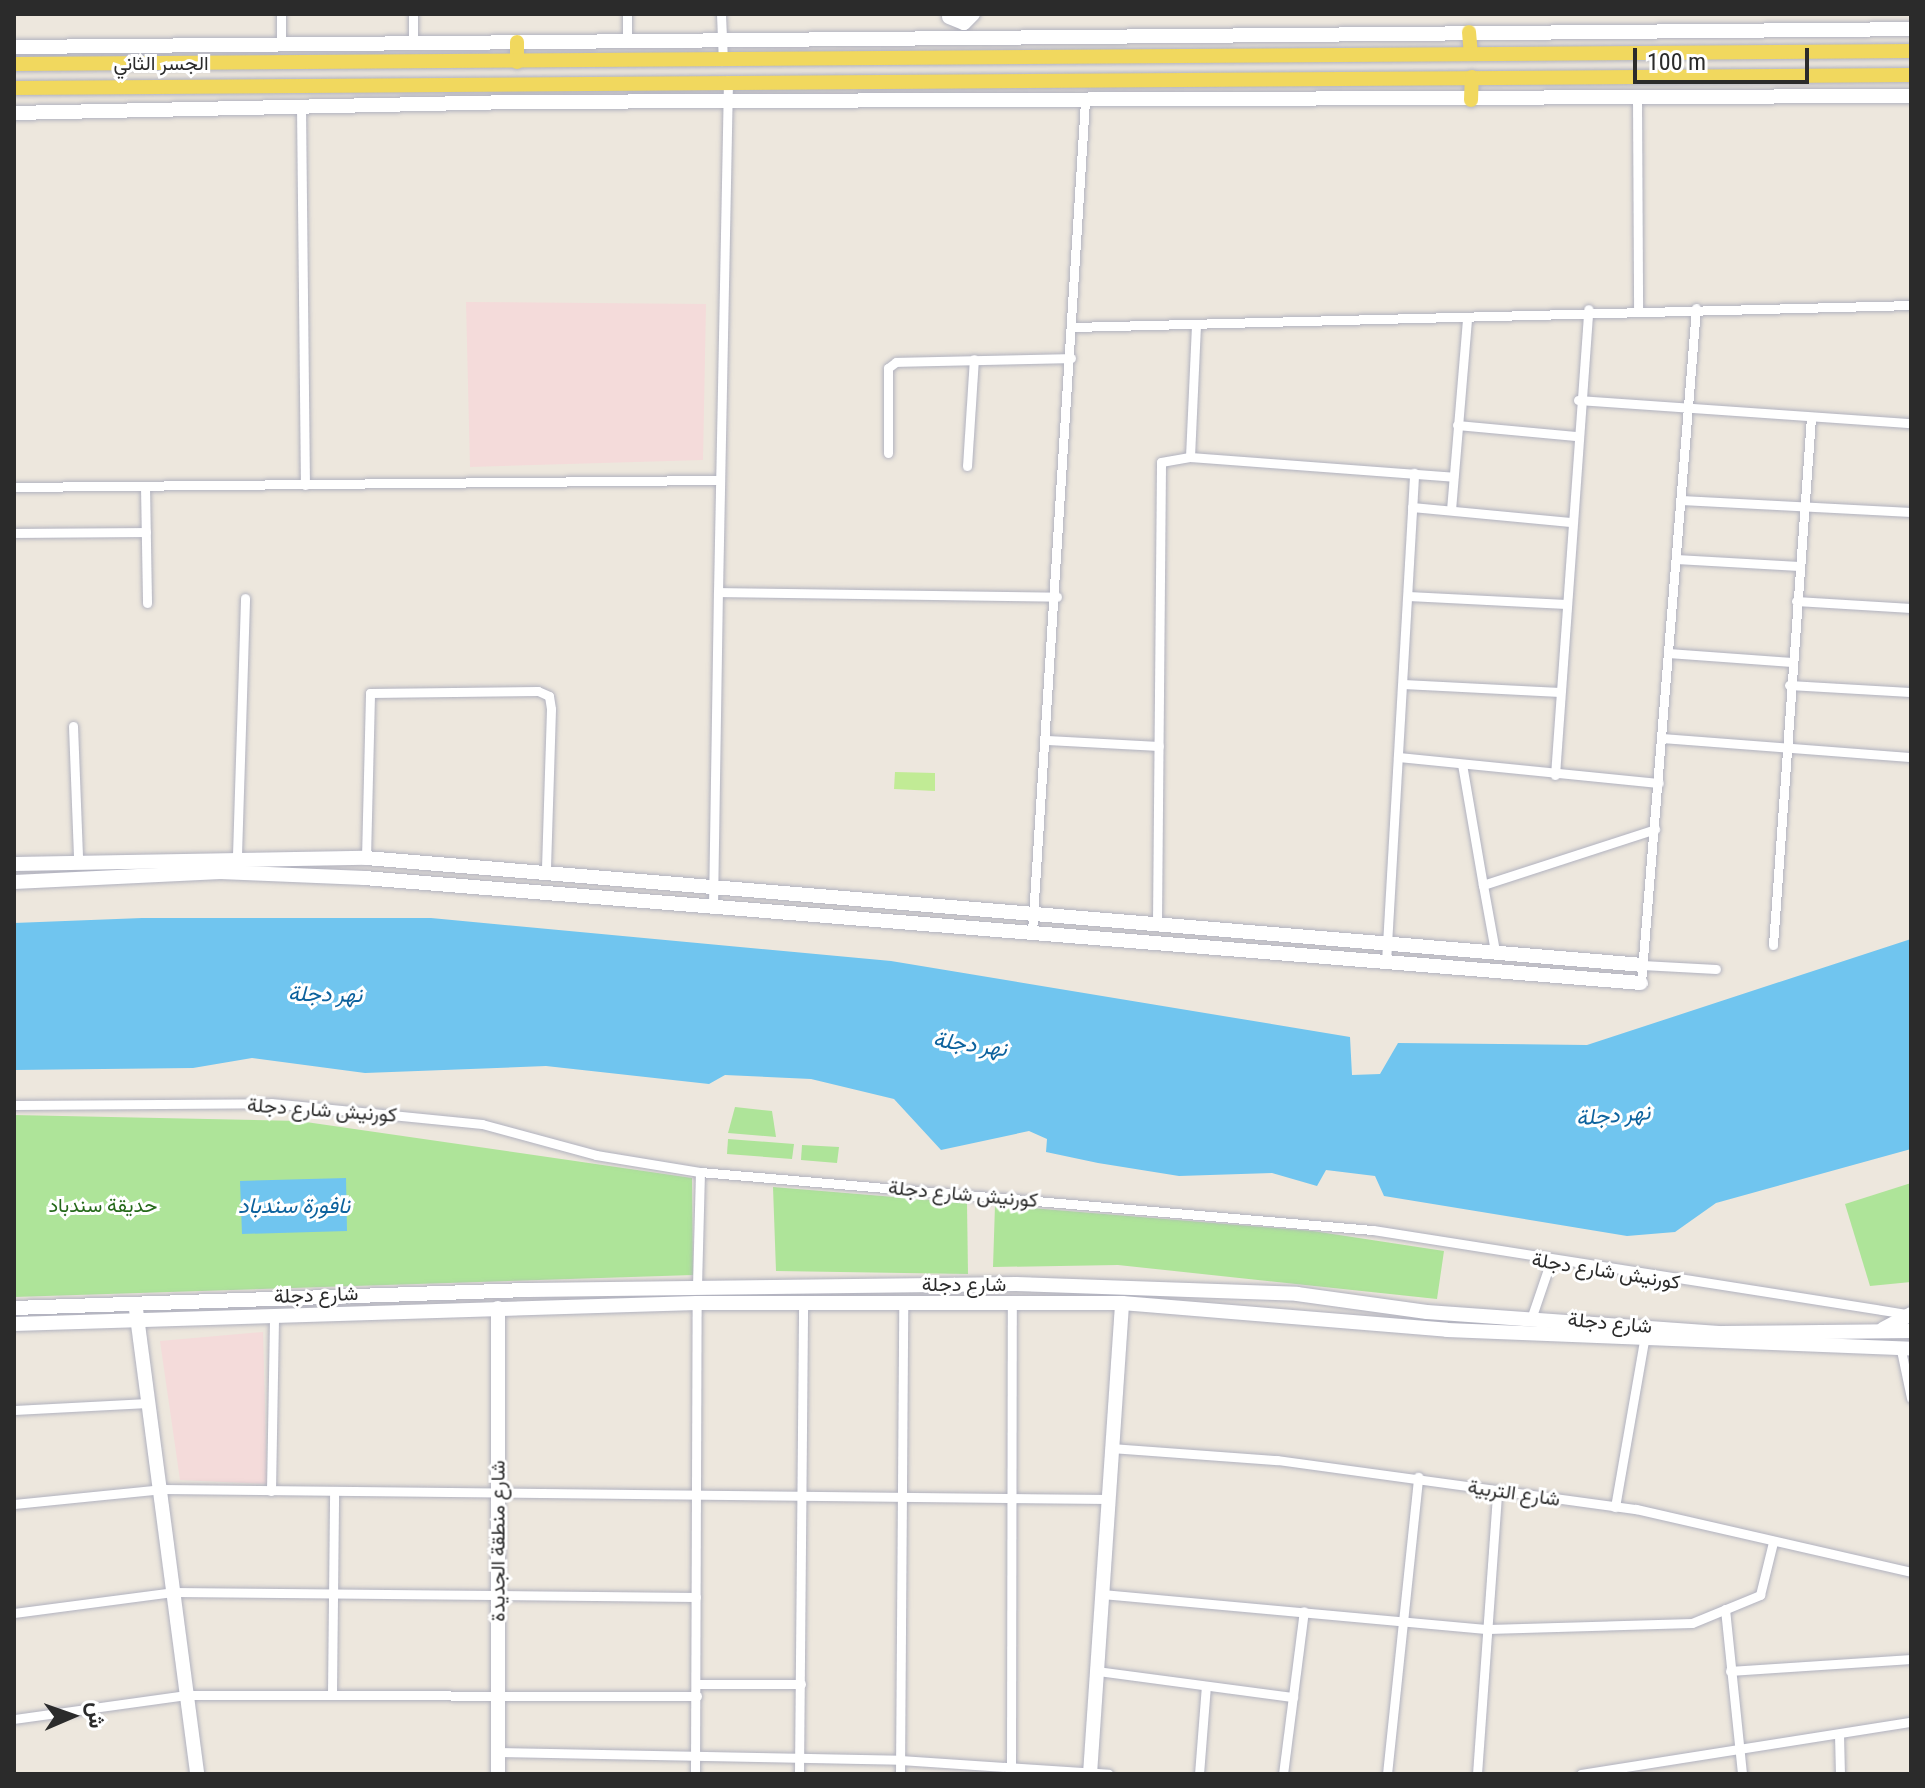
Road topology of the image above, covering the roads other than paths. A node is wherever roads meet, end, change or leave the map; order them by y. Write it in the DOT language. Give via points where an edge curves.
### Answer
graph roads {
  1 [pos="281,14"];
  2 [pos="413,14"];
  3 [pos="627,14"];
  4 [pos="721,14"];
  5 [pos="974,14"];
  6 [pos="1647,14"];
  7 [pos="949,16"];
  8 [pos="1911,29"];
  9 [pos="1647,30"];
  10 [pos="1469,32"];
  11 [pos="988,37"];
  12 [pos="949,38"];
  13 [pos="723,40"];
  14 [pos="627,41"];
  15 [pos="517,42"];
  16 [pos="413,43"];
  17 [pos="281,44"];
  18 [pos="14,47"];
  19 [pos="1911,51"];
  20 [pos="1471,53"];
  21 [pos="723,61"];
  22 [pos="517,62"];
  23 [pos="14,64"];
  24 [pos="1911,75"];
  25 [pos="1472,77"];
  26 [pos="728,80"];
  27 [pos="514,84"];
  28 [pos="14,88"];
  29 [pos="1911,96"];
  30 [pos="1637,98"];
  31 [pos="1471,100"];
  32 [pos="727,101"];
  33 [pos="516,102"];
  34 [pos="1085,102"];
  35 [pos="301,106"];
  36 [pos="14,113"];
  37 [pos="1911,305"];
  38 [pos="1638,308"];
  39 [pos="1696,308"];
  40 [pos="1588,309"];
  41 [pos="1467,318"];
  42 [pos="1196,324"];
  43 [pos="1073,327"];
  44 [pos="1071,358"];
  45 [pos="974,359"];
  46 [pos="1578,400"];
  47 [pos="1688,408"];
  48 [pos="1811,417"];
  49 [pos="1911,423"];
  50 [pos="1457,425"];
  51 [pos="1575,436"];
  52 [pos="888,453"];
  53 [pos="1190,457"];
  54 [pos="967,466"];
  55 [pos="1414,473"];
  56 [pos="1453,477"];
  57 [pos="720,480"];
  58 [pos="305,485"];
  59 [pos="145,486"];
  60 [pos="14,487"];
  61 [pos="1681,500"];
  62 [pos="1412,507"];
  63 [pos="1804,508"];
  64 [pos="1451,510"];
  65 [pos="1911,512"];
  66 [pos="1570,522"];
  67 [pos="146,532"];
  68 [pos="14,533"];
  69 [pos="1676,559"];
  70 [pos="1799,566"];
  71 [pos="718,592"];
  72 [pos="1408,596"];
  73 [pos="1057,597"];
  74 [pos="245,598"];
  75 [pos="1796,601"];
  76 [pos="147,603"];
  77 [pos="1566,604"];
  78 [pos="1911,608"];
  79 [pos="1669,653"];
  80 [pos="1791,662"];
  81 [pos="1403,684"];
  82 [pos="1789,685"];
  83 [pos="1560,692"];
  84 [pos="1911,692"];
  85 [pos="73,726"];
  86 [pos="1663,738"];
  87 [pos="1047,740"];
  88 [pos="1159,746"];
  89 [pos="1784,748"];
  90 [pos="1398,757"];
  91 [pos="1911,757"];
  92 [pos="1462,764"];
  93 [pos="1555,775"];
  94 [pos="1659,783"];
  95 [pos="1655,829"];
  96 [pos="237,855"];
  97 [pos="366,858"];
  98 [pos="78,859"];
  99 [pos="14,864"];
  100 [pos="546,872"];
  101 [pos="14,882"];
  102 [pos="1483,885"];
  103 [pos="714,887"];
  104 [pos="826,895"];
  105 [pos="713,907"];
  106 [pos="1033,911"];
  107 [pos="824,916"];
  108 [pos="1157,923"];
  109 [pos="1032,932"];
  110 [pos="1387,942"];
  111 [pos="1773,945"];
  112 [pos="1495,951"];
  113 [pos="1386,962"];
  114 [pos="1642,965"];
  115 [pos="1716,969"];
  116 [pos="1641,983"];
  117 [pos="14,1105"];
  118 [pos="700,1172"];
  119 [pos="1550,1263"];
  120 [pos="697,1286"];
  121 [pos="134,1300"];
  122 [pos="903,1302"];
  123 [pos="697,1303"];
  124 [pos="803,1303"];
  125 [pos="1012,1303"];
  126 [pos="1122,1303"];
  127 [pos="14,1308"];
  128 [pos="498,1308"];
  129 [pos="274,1314"];
  130 [pos="1911,1314"];
  131 [pos="1532,1316"];
  132 [pos="138,1317"];
  133 [pos="14,1324"];
  134 [pos="1911,1331"];
  135 [pos="1875,1332"];
  136 [pos="1644,1340"];
  137 [pos="1906,1349"];
  138 [pos="1911,1398"];
  139 [pos="148,1403"];
  140 [pos="14,1410"];
  141 [pos="1112,1448"];
  142 [pos="1418,1477"];
  143 [pos="163,1489"];
  144 [pos="271,1491"];
  145 [pos="334,1492"];
  146 [pos="1497,1493"];
  147 [pos="498,1494"];
  148 [pos="697,1496"];
  149 [pos="804,1496"];
  150 [pos="902,1498"];
  151 [pos="1014,1499"];
  152 [pos="1109,1499"];
  153 [pos="14,1504"];
  154 [pos="1615,1507"];
  155 [pos="1773,1542"];
  156 [pos="1911,1572"];
  157 [pos="173,1592"];
  158 [pos="334,1594"];
  159 [pos="1102,1594"];
  160 [pos="498,1597"];
  161 [pos="696,1597"];
  162 [pos="1725,1609"];
  163 [pos="1304,1611"];
  164 [pos="14,1613"];
  165 [pos="1405,1621"];
  166 [pos="1488,1629"];
  167 [pos="1911,1659"];
  168 [pos="1097,1671"];
  169 [pos="1730,1671"];
  170 [pos="697,1684"];
  171 [pos="801,1684"];
  172 [pos="1206,1686"];
  173 [pos="332,1694"];
  174 [pos="498,1694"];
  175 [pos="187,1695"];
  176 [pos="697,1696"];
  177 [pos="1293,1697"];
  178 [pos="14,1719"];
  179 [pos="1911,1722"];
  180 [pos="1839,1734"];
  181 [pos="1736,1751"];
  182 [pos="498,1752"];
  183 [pos="695,1755"];
  184 [pos="799,1756"];
  185 [pos="900,1760"];
  186 [pos="1663,1762"];
  187 [pos="1011,1769"];
  188 [pos="197,1774"];
  189 [pos="498,1774"];
  190 [pos="695,1774"];
  191 [pos="799,1774"];
  192 [pos="900,1774"];
  193 [pos="1090,1774"];
  194 [pos="1109,1774"];
  195 [pos="1199,1774"];
  196 [pos="1283,1774"];
  197 [pos="1387,1774"];
  198 [pos="1477,1774"];
  199 [pos="1581,1774"];
  200 [pos="1665,1774"];
  201 [pos="1742,1774"];
  202 [pos="1840,1774"];
  1 -- 17 [label="street"];
  2 -- 16 [label="street"];
  3 -- 14 [label="street"];
  4 -- 13 [label="street"];
  5 -- 7 [label="street" via="964,23"];
  5 -- 11 [label="street"];
  6 -- 9 [label="street"];
  7 -- 12 [label="street"];
  8 -- 9 [label="street"];
  9 -- 10 [label="street"];
  10 -- 11 [label="street"];
  10 -- 20 [label="main road"];
  11 -- 12 [label="street"];
  12 -- 13 [label="street"];
  13 -- 14 [label="street"];
  13 -- 21 [label="street"];
  14 -- 15 [label="street"];
  15 -- 16 [label="street"];
  15 -- 22 [label="main road"];
  16 -- 17 [label="street"];
  17 -- 18 [label="street"];
  19 -- 20 [label="main road, الجسر الثاني"];
  20 -- 21 [label="main road, الجسر الثاني"];
  21 -- 22 [label="main road, الجسر الثاني"];
  22 -- 23 [label="main road, الجسر الثاني"];
  24 -- 25 [label="main road, الجسر الثاني"];
  25 -- 26 [label="main road, الجسر الثاني"];
  25 -- 31 [label="main road"];
  26 -- 27 [label="main road, الجسر الثاني"];
  26 -- 32 [label="street"];
  27 -- 28 [label="main road, الجسر الثاني"];
  27 -- 33 [label="main road"];
  29 -- 30 [label="street"];
  30 -- 31 [label="street"];
  30 -- 38 [label="street"];
  31 -- 34 [label="street"];
  32 -- 33 [label="street"];
  32 -- 34 [label="street"];
  32 -- 57 [label="street"];
  33 -- 35 [label="street"];
  34 -- 43 [label="street"];
  35 -- 36 [label="street"];
  35 -- 58 [label="street"];
  37 -- 39 [label="street"];
  38 -- 39 [label="street"];
  38 -- 40 [label="street"];
  39 -- 47 [label="street"];
  40 -- 41 [label="street"];
  40 -- 46 [label="street"];
  41 -- 42 [label="street"];
  41 -- 50 [label="street"];
  42 -- 43 [label="street"];
  42 -- 53 [label="street"];
  43 -- 44 [label="street"];
  44 -- 45 [label="street"];
  44 -- 73 [label="street"];
  45 -- 52 [label="street" via="888,368"];
  45 -- 54 [label="street"];
  46 -- 47 [label="street"];
  46 -- 51 [label="street"];
  47 -- 48 [label="street"];
  47 -- 61 [label="street"];
  48 -- 49 [label="street"];
  48 -- 63 [label="street"];
  50 -- 51 [label="street"];
  50 -- 56 [label="street"];
  51 -- 66 [label="street"];
  53 -- 55 [label="street"];
  53 -- 88 [label="street" via="1161,462"];
  55 -- 56 [label="street"];
  55 -- 62 [label="street"];
  56 -- 64 [label="street"];
  57 -- 58 [label="street"];
  57 -- 71 [label="street"];
  58 -- 59 [label="street"];
  59 -- 60 [label="street"];
  59 -- 67 [label="street"];
  61 -- 63 [label="street"];
  61 -- 69 [label="street"];
  62 -- 64 [label="street"];
  62 -- 72 [label="street"];
  63 -- 65 [label="street"];
  63 -- 70 [label="street"];
  64 -- 66 [label="street"];
  66 -- 77 [label="street"];
  67 -- 68 [label="street"];
  67 -- 76 [label="street"];
  69 -- 70 [label="street"];
  69 -- 79 [label="street"];
  70 -- 75 [label="street"];
  71 -- 73 [label="street"];
  71 -- 103 [label="street"];
  72 -- 77 [label="street"];
  72 -- 81 [label="street"];
  73 -- 87 [label="street"];
  74 -- 96 [label="street"];
  75 -- 78 [label="street"];
  75 -- 80 [label="street"];
  77 -- 83 [label="street"];
  79 -- 80 [label="street"];
  79 -- 86 [label="street"];
  80 -- 82 [label="street"];
  81 -- 83 [label="street"];
  81 -- 90 [label="street"];
  82 -- 84 [label="street"];
  82 -- 89 [label="street"];
  83 -- 93 [label="street"];
  85 -- 98 [label="street"];
  86 -- 89 [label="street"];
  86 -- 94 [label="street"];
  87 -- 88 [label="street"];
  87 -- 106 [label="street"];
  88 -- 108 [label="street"];
  89 -- 91 [label="street"];
  89 -- 111 [label="street"];
  90 -- 92 [label="street"];
  90 -- 110 [label="street"];
  92 -- 93 [label="street"];
  92 -- 102 [label="street"];
  93 -- 94 [label="street"];
  94 -- 95 [label="street"];
  95 -- 102 [label="street"];
  95 -- 114 [label="street"];
  96 -- 97 [label="street"];
  96 -- 98 [label="street"];
  97 -- 100 [label="street"];
  97 -- 100 [label="street" via="370,693 538,691 549,696 551,709"];
  98 -- 99 [label="street"];
  100 -- 103 [label="street"];
  101 -- 105 [label="street" via="297,875"];
  102 -- 112 [label="street"];
  103 -- 104 [label="street"];
  103 -- 105 [label="street"];
  104 -- 106 [label="street"];
  104 -- 107 [label="street"];
  105 -- 107 [label="street"];
  106 -- 108 [label="street"];
  106 -- 109 [label="street"];
  107 -- 109 [label="street"];
  108 -- 110 [label="street"];
  109 -- 113 [label="street"];
  110 -- 112 [label="street"];
  110 -- 113 [label="street"];
  112 -- 114 [label="street"];
  113 -- 116 [label="street"];
  114 -- 115 [label="street"];
  114 -- 116 [label="street"];
  117 -- 118 [label="street, كورنيش شارع دجلة" via="286,1105 482,1124"];
  118 -- 119 [label="street, كورنيش شارع دجلة" via="1373,1230"];
  118 -- 120 [label="street"];
  119 -- 130 [label="street, كورنيش شارع دجلة"];
  119 -- 131 [label="street"];
  120 -- 121 [label="street, شارع دجلة"];
  120 -- 131 [label="street, شارع دجلة" via="1168,1288"];
  121 -- 127 [label="street, شارع دجلة"];
  121 -- 132 [label="street"];
  122 -- 124 [label="street, شارع دجلة"];
  122 -- 125 [label="street, شارع دجلة"];
  122 -- 150 [label="street"];
  123 -- 124 [label="street, شارع دجلة"];
  123 -- 128 [label="street, شارع دجلة"];
  123 -- 148 [label="street"];
  124 -- 149 [label="street"];
  125 -- 126 [label="street, شارع دجلة"];
  125 -- 151 [label="street"];
  126 -- 136 [label="street, شارع دجلة"];
  126 -- 141 [label="street"];
  128 -- 129 [label="street, شارع دجلة"];
  128 -- 147 [label="street, شارع منطقة الجديدة"];
  129 -- 132 [label="street, شارع دجلة"];
  129 -- 144 [label="street"];
  130 -- 135 [label="street"];
  131 -- 135 [label="street, شارع دجلة" via="1722,1333"];
  132 -- 133 [label="street, شارع دجلة"];
  132 -- 139 [label="street"];
  134 -- 135 [label="street, شارع دجلة"];
  136 -- 137 [label="street, شارع دجلة"];
  136 -- 154 [label="street"];
  137 -- 138 [label="street"];
  139 -- 140 [label="street"];
  139 -- 143 [label="street"];
  141 -- 142 [label="street, شارع التربية"];
  141 -- 152 [label="street"];
  142 -- 146 [label="street, شارع التربية"];
  142 -- 165 [label="street"];
  143 -- 144 [label="street"];
  143 -- 153 [label="street"];
  143 -- 157 [label="street"];
  144 -- 145 [label="street"];
  145 -- 147 [label="street"];
  145 -- 158 [label="street"];
  146 -- 154 [label="street, شارع التربية"];
  146 -- 166 [label="street"];
  147 -- 148 [label="street"];
  147 -- 160 [label="street, شارع منطقة الجديدة"];
  148 -- 149 [label="street"];
  148 -- 161 [label="street"];
  149 -- 150 [label="street"];
  149 -- 171 [label="street"];
  150 -- 151 [label="street"];
  150 -- 185 [label="street"];
  151 -- 152 [label="street"];
  151 -- 187 [label="street"];
  152 -- 159 [label="street"];
  154 -- 155 [label="street, شارع التربية"];
  155 -- 156 [label="street, شارع التربية"];
  155 -- 162 [label="street" via="1760,1595"];
  157 -- 158 [label="street"];
  157 -- 164 [label="street"];
  157 -- 175 [label="street"];
  158 -- 160 [label="street"];
  158 -- 173 [label="street"];
  159 -- 163 [label="street"];
  159 -- 168 [label="street"];
  160 -- 161 [label="street"];
  160 -- 174 [label="street, شارع منطقة الجديدة"];
  161 -- 170 [label="street"];
  162 -- 166 [label="street" via="1692,1623"];
  162 -- 169 [label="street"];
  163 -- 165 [label="street"];
  163 -- 177 [label="street"];
  165 -- 166 [label="street"];
  165 -- 197 [label="street"];
  166 -- 198 [label="street"];
  167 -- 169 [label="street"];
  168 -- 172 [label="street"];
  168 -- 193 [label="street"];
  169 -- 181 [label="street"];
  170 -- 171 [label="street"];
  170 -- 176 [label="street"];
  171 -- 184 [label="street"];
  172 -- 177 [label="street"];
  172 -- 195 [label="street"];
  173 -- 174 [label="street"];
  173 -- 175 [label="street"];
  174 -- 176 [label="street"];
  174 -- 182 [label="street, شارع منطقة الجديدة"];
  175 -- 178 [label="street"];
  175 -- 188 [label="street"];
  176 -- 183 [label="street"];
  177 -- 196 [label="street"];
  179 -- 180 [label="street"];
  180 -- 181 [label="street"];
  180 -- 202 [label="street"];
  181 -- 186 [label="street"];
  181 -- 201 [label="street"];
  182 -- 183 [label="street"];
  182 -- 189 [label="street, شارع منطقة الجديدة"];
  183 -- 184 [label="street"];
  183 -- 190 [label="street"];
  184 -- 185 [label="street"];
  184 -- 191 [label="street"];
  185 -- 187 [label="street"];
  185 -- 192 [label="street"];
  186 -- 199 [label="street"];
  186 -- 200 [label="street"];
  187 -- 193 [label="street"];
  193 -- 194 [label="street"];
}
